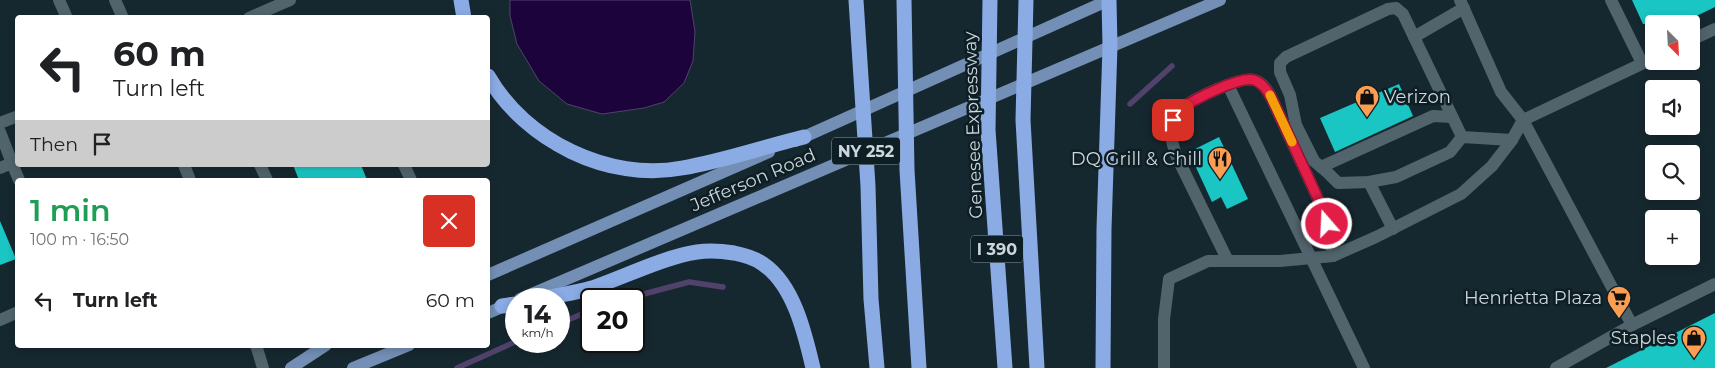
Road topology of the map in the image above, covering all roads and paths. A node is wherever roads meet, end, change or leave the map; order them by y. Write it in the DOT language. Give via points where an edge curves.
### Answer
graph roads {
  1 [pos="59,0"];
  2 [pos="115,0"];
  3 [pos="290,0"];
  4 [pos="461,0"];
  5 [pos="856,0"];
  6 [pos="904,0"];
  7 [pos="990,0"];
  8 [pos="1026,0"];
  9 [pos="1109,0"];
  10 [pos="1220,0"];
  11 [pos="1611,0"];
  12 [pos="1207,4"];
  13 [pos="1462,4"];
  14 [pos="269,9"];
  15 [pos="66,15"];
  16 [pos="122,15"];
  17 [pos="256,15"];
  18 [pos="464,15"];
  19 [pos="1715,29"];
  20 [pos="1700,36"];
  21 [pos="1414,37"];
  22 [pos="1110,46"];
  23 [pos="1645,56"];
  24 [pos="1645,62"];
  25 [pos="490,80"];
  26 [pos="1228,85"];
  27 [pos="15,117"];
  28 [pos="1452,117"];
  29 [pos="1523,120"];
  30 [pos="0,123"];
  31 [pos="0,132"];
  32 [pos="804,137"];
  33 [pos="1462,137"];
  34 [pos="1512,140"];
  35 [pos="6,165"];
  36 [pos="1321,167"];
  37 [pos="17,178"];
  38 [pos="1369,182"];
  39 [pos="1393,229"];
  40 [pos="1333,256"];
  41 [pos="1310,258"];
  42 [pos="1228,261"];
  43 [pos="490,274"];
  44 [pos="1715,284"];
  45 [pos="546,288"];
  46 [pos="570,293"];
  47 [pos="505,306"];
  48 [pos="490,311"];
  49 [pos="15,313"];
  50 [pos="0,320"];
  51 [pos="1632,325"];
  52 [pos="257,348"];
  53 [pos="321,348"];
  54 [pos="402,348"];
  55 [pos="263,368"];
  56 [pos="291,368"];
  57 [pos="354,368"];
  58 [pos="813,368"];
  59 [pos="877,368"];
  60 [pos="919,368"];
  61 [pos="1005,368"];
  62 [pos="1037,368"];
  63 [pos="1103,368"];
  64 [pos="1164,368"];
  65 [pos="1364,368"];
  66 [pos="1556,368"];
  1 -- 15 [label="street"];
  2 -- 16 [label="street"];
  3 -- 14 [label="street"];
  4 -- 18 [label="highway"];
  5 -- 59 [label="highway"];
  6 -- 60 [label="highway" via="907,170"];
  7 -- 61 [label="highway, Genesee Expressway / I 390" via="988,130"];
  8 -- 62 [label="highway" via="1023,120"];
  9 -- 22 [label="highway"];
  9 -- 32 [label="main road, Jefferson Road / NY 252"];
  10 -- 12 [label="main road, Jefferson Road / NY 252"];
  11 -- 23 [label="street"];
  12 -- 22 [label="main road, Jefferson Road / NY 252"];
  13 -- 21 [label="street"];
  13 -- 29 [label="street" via="1501,92"];
  14 -- 17 [label="street"];
  19 -- 20 [label="street"];
  21 -- 28 [label="street"];
  21 -- 36 [label="street" via="1403,14 1396,8 1388,9 1286,57 1280,63 1296,125 1314,161"];
  22 -- 45 [label="main road, Jefferson Road / NY 252"];
  22 -- 63 [label="highway"];
  24 -- 29 [label="street"];
  25 -- 32 [label="highway" via="531,127 558,145 586,158 623,168 646,171 681,169"];
  26 -- 40 [label="street" via="1252,79 1266,89 1325,214"];
  26 -- 41 [label="street"];
  26 -- 42 [label="street" via="1180,110 1171,128 1176,155"];
  27 -- 30 [label="street"];
  28 -- 33 [label="street"];
  28 -- 36 [label="street" via="1433,116"];
  29 -- 34 [label="street"];
  29 -- 51 [label="street"];
  31 -- 35 [label="street"];
  32 -- 43 [label="main road, Jefferson Road / NY 252"];
  33 -- 34 [label="street"];
  33 -- 38 [label="street" via="1450,152 1396,177"];
  34 -- 39 [label="street" via="1492,166 1461,194"];
  35 -- 37 [label="street"];
  36 -- 38 [label="street" via="1338,183"];
  38 -- 39 [label="street"];
  39 -- 40 [label="street"];
  40 -- 41 [label="street"];
  41 -- 42 [label="street"];
  41 -- 65 [label="street"];
  42 -- 64 [label="street" via="1208,261 1169,279 1164,319"];
  44 -- 51 [label="street"];
  46 -- 58 [label="highway" via="696,252 718,250 745,256 762,263 784,288 805,332"];
  47 -- 48 [label="main road"];
  49 -- 50 [label="street"];
  51 -- 66 [label="street"];
  52 -- 55 [label="street"];
  53 -- 56 [label="main road"];
  54 -- 57 [label="main road"];
}
